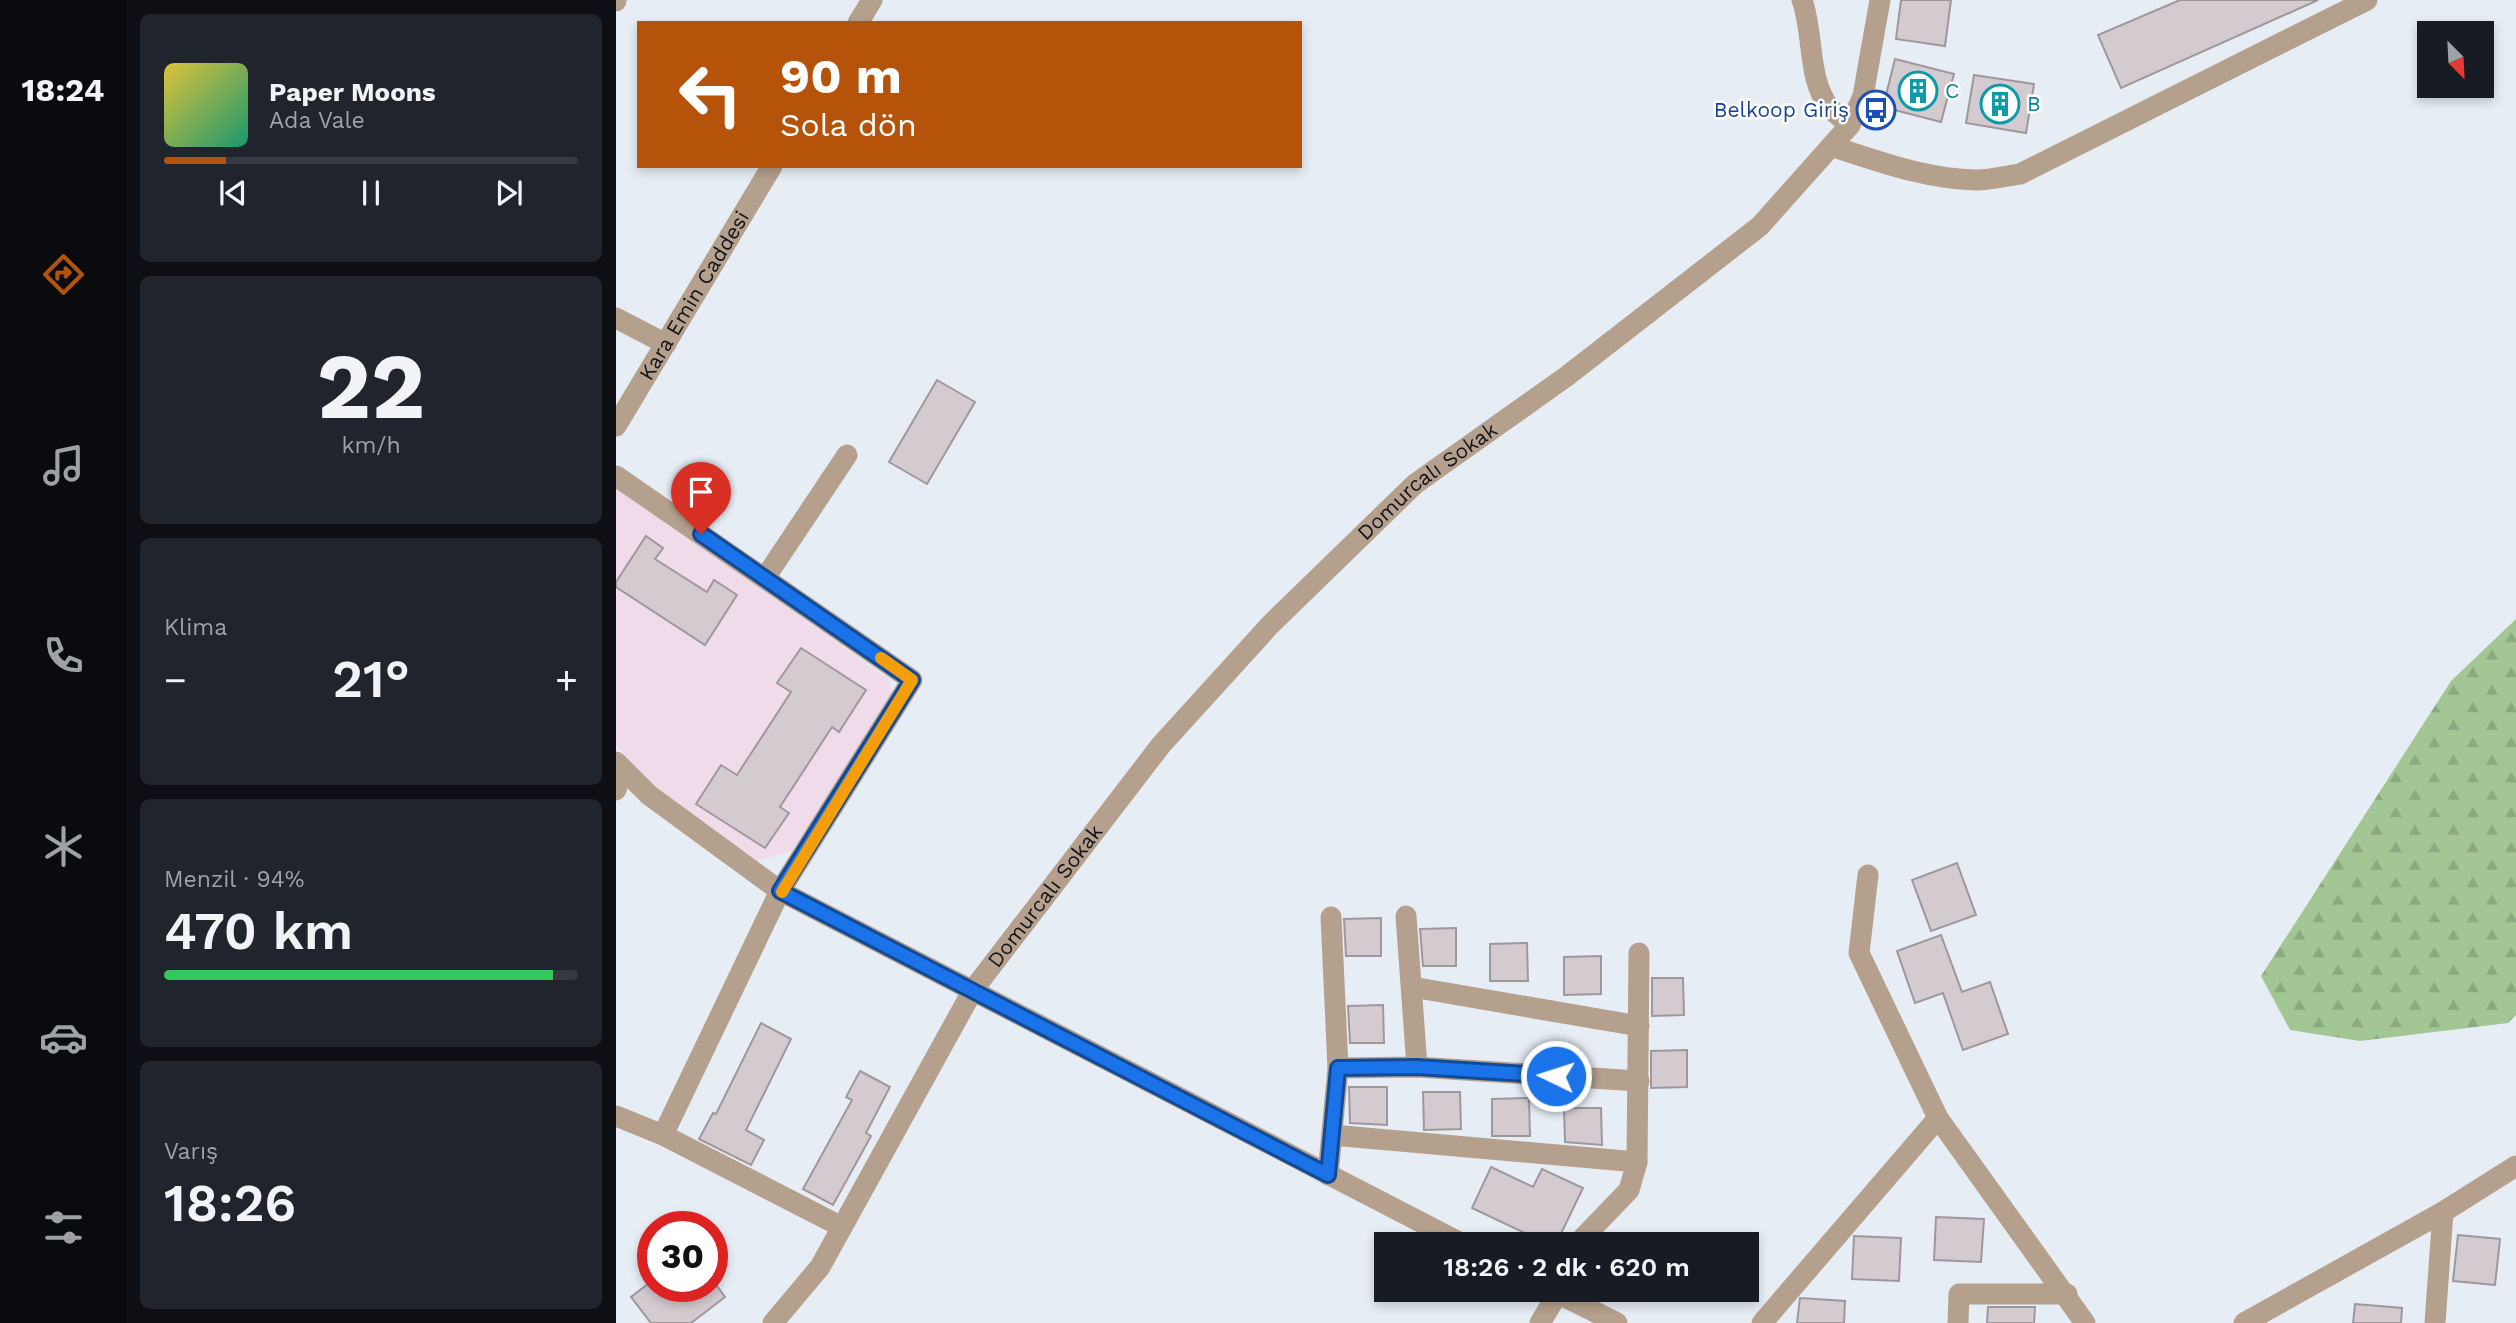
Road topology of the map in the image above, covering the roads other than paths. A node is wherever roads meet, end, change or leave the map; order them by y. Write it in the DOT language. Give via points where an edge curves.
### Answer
graph roads {
  1 [pos="872,0"];
  2 [pos="1802,0"];
  3 [pos="1881,0"];
  4 [pos="2367,0"];
  5 [pos="859,21"];
  6 [pos="1850,125"];
  7 [pos="1831,146"];
  8 [pos="771,168"];
  9 [pos="616,318"];
  10 [pos="666,344"];
  11 [pos="616,426"];
  12 [pos="847,455"];
  13 [pos="616,476"];
  14 [pos="765,578"];
  15 [pos="619,765"];
  16 [pos="616,790"];
  17 [pos="1868,875"];
  18 [pos="780,891"];
  19 [pos="1406,916"];
  20 [pos="1331,917"];
  21 [pos="1639,953"];
  22 [pos="1412,988"];
  23 [pos="974,990"];
  24 [pos="1639,1026"];
  25 [pos="1417,1067"];
  26 [pos="1338,1068"];
  27 [pos="1639,1081"];
  28 [pos="616,1116"];
  29 [pos="1938,1118"];
  30 [pos="663,1135"];
  31 [pos="1332,1135"];
  32 [pos="1637,1162"];
  33 [pos="2516,1166"];
  34 [pos="1328,1175"];
  35 [pos="2443,1212"];
  36 [pos="842,1227"];
  37 [pos="1440,1232"];
  38 [pos="1589,1232"];
  39 [pos="2067,1294"];
  40 [pos="1549,1302"];
  41 [pos="1576,1302"];
  42 [pos="773,1323"];
  43 [pos="1540,1323"];
  44 [pos="1617,1323"];
  45 [pos="1762,1323"];
  46 [pos="1958,1323"];
  47 [pos="2085,1323"];
  48 [pos="2244,1323"];
  49 [pos="2435,1323"];
  1 -- 5 [label="street"];
  2 -- 6 [label="street" via="1820,91 1829,107"];
  3 -- 6 [label="street, Domurcalı Sokak" via="1863,96"];
  4 -- 7 [label="street" via="2020,174 1978,180 1939,176 1903,170"];
  6 -- 7 [label="street, Domurcalı Sokak"];
  7 -- 23 [label="street, Domurcalı Sokak" via="1760,226 1567,376 1416,484 1270,625 1161,745"];
  8 -- 10 [label="street, Kara Emin Caddesi"];
  9 -- 10 [label="street"];
  10 -- 11 [label="street, Kara Emin Caddesi"];
  12 -- 14 [label="street"];
  13 -- 14 [label="street"];
  14 -- 18 [label="street" via="912,680"];
  15 -- 16 [label="street"];
  15 -- 18 [label="street" via="649,794"];
  17 -- 29 [label="street" via="1859,953"];
  18 -- 23 [label="street"];
  18 -- 30 [label="street"];
  19 -- 22 [label="street"];
  20 -- 26 [label="street"];
  21 -- 24 [label="street"];
  22 -- 24 [label="street"];
  22 -- 25 [label="street"];
  23 -- 34 [label="street"];
  23 -- 36 [label="street, Domurcalı Sokak"];
  24 -- 27 [label="street"];
  25 -- 26 [label="street"];
  25 -- 27 [label="street"];
  26 -- 31 [label="street"];
  27 -- 32 [label="street"];
  28 -- 30 [label="street"];
  29 -- 39 [label="street"];
  29 -- 45 [label="street"];
  30 -- 36 [label="street"];
  31 -- 32 [label="street"];
  31 -- 34 [label="street"];
  32 -- 38 [label="street" via="1629,1190"];
  33 -- 35 [label="street"];
  34 -- 37 [label="street"];
  35 -- 48 [label="street"];
  35 -- 49 [label="street"];
  36 -- 42 [label="street, Domurcalı Sokak" via="820,1267"];
  39 -- 46 [label="street" via="1959,1294"];
  39 -- 47 [label="street"];
  40 -- 43 [label="street"];
  41 -- 44 [label="street"];
}
